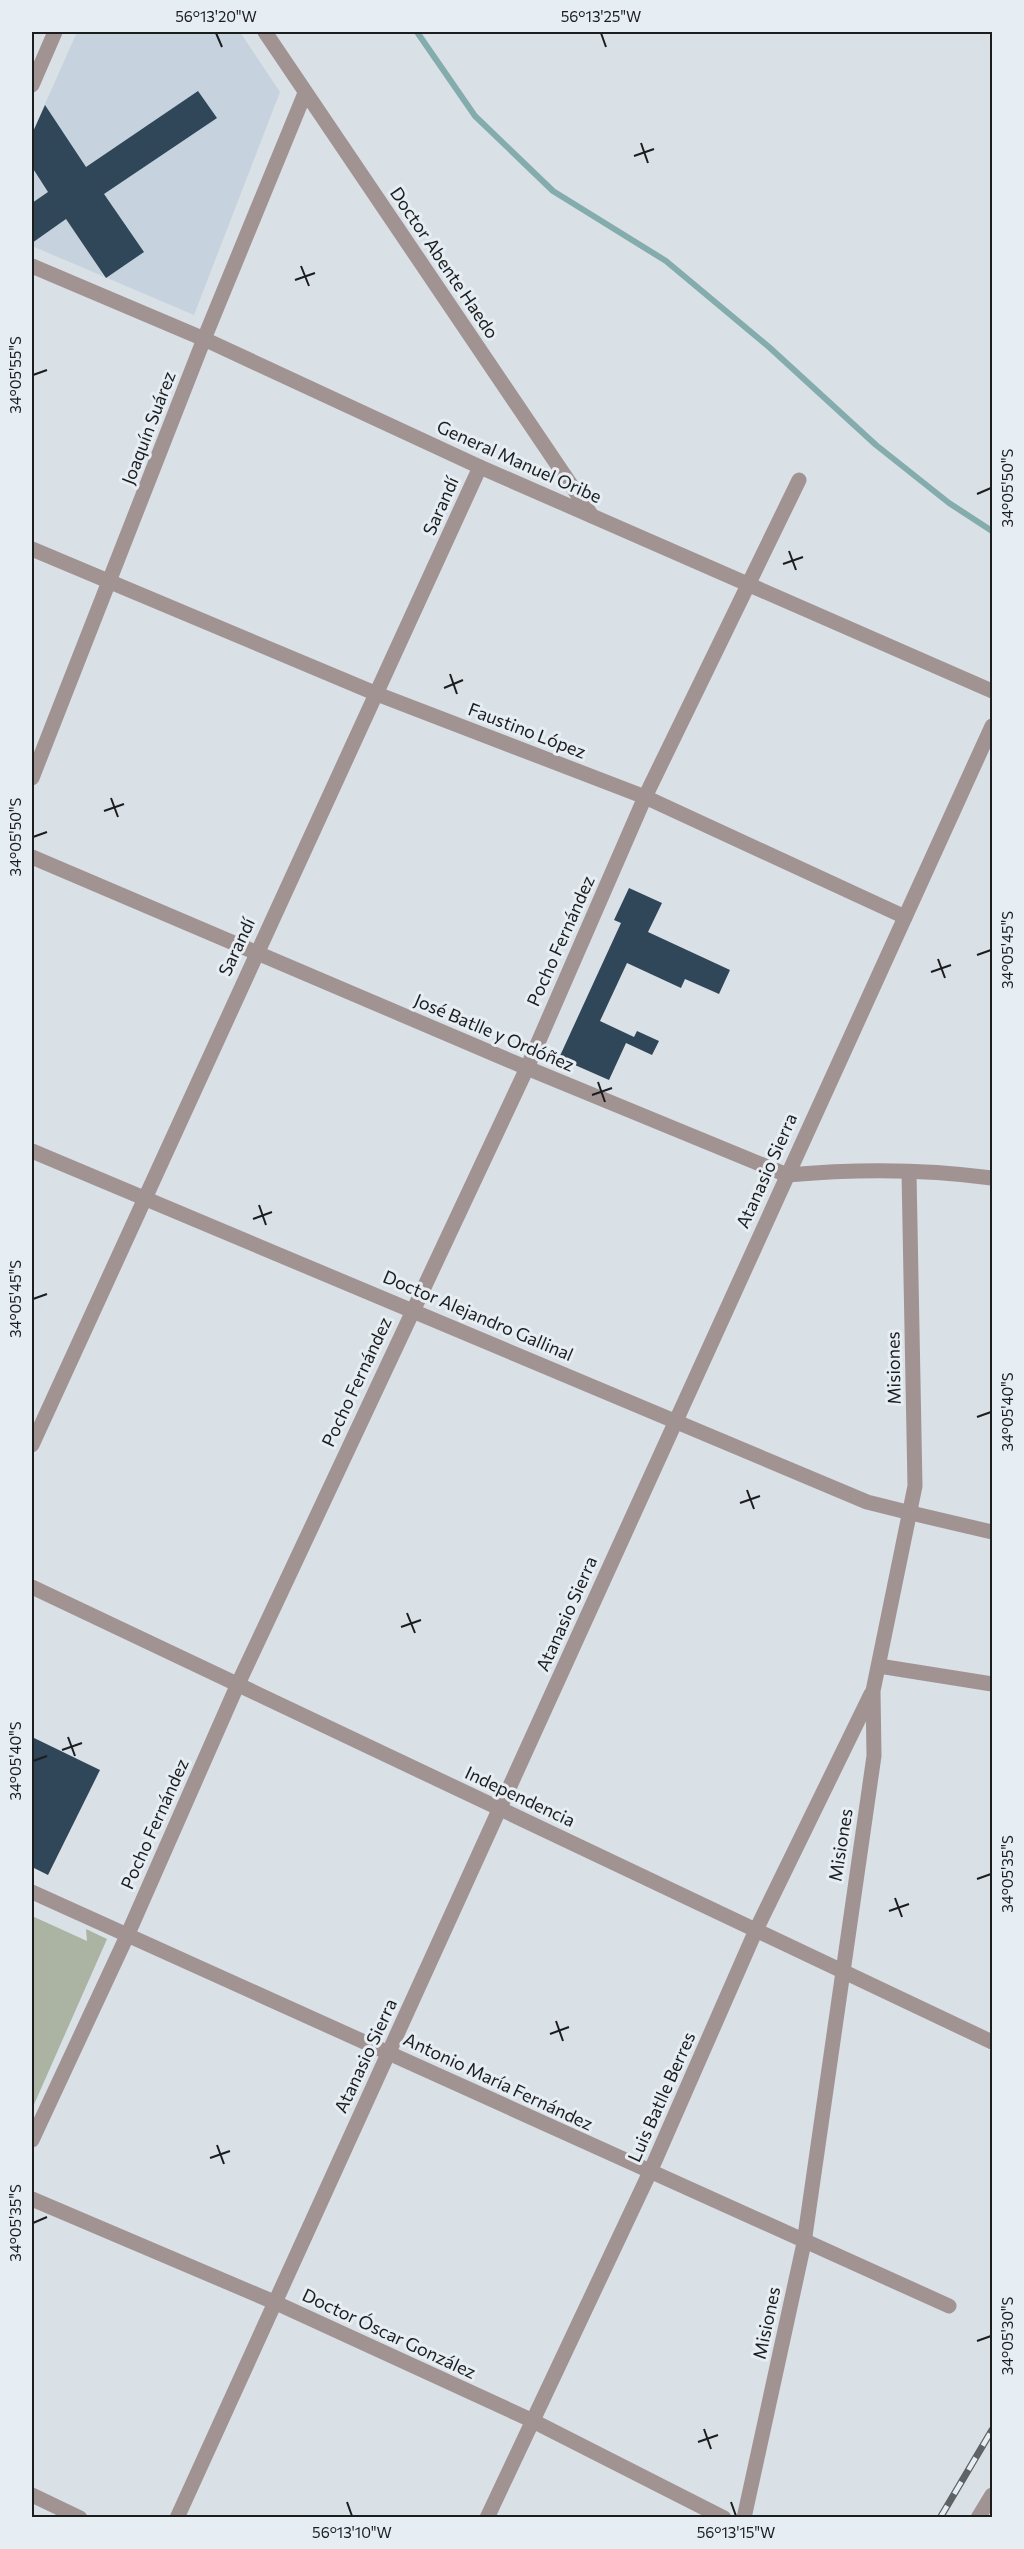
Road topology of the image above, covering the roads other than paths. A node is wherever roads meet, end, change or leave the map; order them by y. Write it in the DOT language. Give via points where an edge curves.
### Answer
graph roads {
  1 [pos="55,32"];
  2 [pos="265,32"];
  3 [pos="32,85"];
  4 [pos="305,93"];
  5 [pos="32,266"];
  6 [pos="204,339"];
  7 [pos="480,467"];
  8 [pos="799,480"];
  9 [pos="592,516"];
  10 [pos="32,549"];
  11 [pos="110,582"];
  12 [pos="748,584"];
  13 [pos="993,691"];
  14 [pos="377,694"];
  15 [pos="993,726"];
  16 [pos="32,778"];
  17 [pos="645,797"];
  18 [pos="32,857"];
  19 [pos="905,917"];
  20 [pos="255,953"];
  21 [pos="526,1068"];
  22 [pos="32,1151"];
  23 [pos="909,1173"];
  24 [pos="787,1175"];
  25 [pos="993,1178"];
  26 [pos="144,1198"];
  27 [pos="412,1309"];
  28 [pos="676,1420"];
  29 [pos="32,1445"];
  30 [pos="911,1513"];
  31 [pos="993,1532"];
  32 [pos="32,1587"];
  33 [pos="879,1666"];
  34 [pos="993,1684"];
  35 [pos="237,1686"];
  36 [pos="873,1691"];
  37 [pos="500,1810"];
  38 [pos="32,1892"];
  39 [pos="756,1930"];
  40 [pos="127,1936"];
  41 [pos="842,1972"];
  42 [pos="993,2042"];
  43 [pos="389,2053"];
  44 [pos="32,2140"];
  45 [pos="650,2172"];
  46 [pos="32,2199"];
  47 [pos="804,2242"];
  48 [pos="274,2302"];
  49 [pos="949,2306"];
  50 [pos="531,2421"];
  51 [pos="32,2495"];
  52 [pos="993,2495"];
  53 [pos="80,2517"];
  54 [pos="177,2517"];
  55 [pos="487,2517"];
  56 [pos="724,2517"];
  57 [pos="744,2517"];
  58 [pos="978,2517"];
  1 -- 3 [label="street"];
  2 -- 4 [label="street, Doctor Abente Haedo"];
  4 -- 6 [label="street, Joaquín Suárez"];
  4 -- 9 [label="street, Doctor Abente Haedo"];
  5 -- 6 [label="street, General Manuel Oribe"];
  6 -- 7 [label="street, General Manuel Oribe"];
  6 -- 11 [label="street, Joaquín Suárez"];
  7 -- 9 [label="street, General Manuel Oribe"];
  7 -- 14 [label="street, Sarandí"];
  8 -- 12 [label="street, Pocho Fernández"];
  9 -- 12 [label="street, General Manuel Oribe"];
  10 -- 11 [label="street, Faustino López"];
  11 -- 14 [label="street, Faustino López"];
  11 -- 16 [label="street, Joaquín Suárez"];
  12 -- 13 [label="street, General Manuel Oribe"];
  12 -- 17 [label="street, Pocho Fernández"];
  14 -- 17 [label="street, Faustino López"];
  14 -- 20 [label="street, Sarandí"];
  15 -- 19 [label="street, Atanasio Sierra"];
  17 -- 19 [label="street, Faustino López"];
  17 -- 21 [label="street, Pocho Fernández"];
  18 -- 20 [label="street, José Batlle y Ordóñez"];
  19 -- 24 [label="street, Atanasio Sierra"];
  20 -- 21 [label="street, José Batlle y Ordóñez"];
  20 -- 26 [label="street, Sarandí"];
  21 -- 24 [label="street, José Batlle y Ordóñez"];
  21 -- 27 [label="street, Pocho Fernández"];
  22 -- 26 [label="street, Doctor Alejandro Gallinal"];
  23 -- 24 [label="street, José Batlle y Ordóñez"];
  23 -- 25 [label="street, José Batlle y Ordóñez"];
  23 -- 30 [label="street, Misiones" via="915,1465"];
  24 -- 28 [label="street, Atanasio Sierra"];
  26 -- 27 [label="street, Doctor Alejandro Gallinal"];
  26 -- 29 [label="street, Sarandí"];
  27 -- 28 [label="street, Doctor Alejandro Gallinal"];
  27 -- 35 [label="street, Pocho Fernández"];
  28 -- 30 [label="street, Doctor Alejandro Gallinal" via="867,1502"];
  28 -- 37 [label="street, Atanasio Sierra"];
  30 -- 31 [label="street, Doctor Alejandro Gallinal"];
  30 -- 33 [label="street, Misiones"];
  32 -- 35 [label="street, Independencia"];
  33 -- 34 [label="street"];
  33 -- 36 [label="street, Misiones"];
  35 -- 37 [label="street, Independencia"];
  35 -- 40 [label="street, Pocho Fernández"];
  36 -- 39 [label="street, Luis Batlle Berres"];
  36 -- 41 [label="street, Misiones" via="874,1756"];
  37 -- 39 [label="street, Independencia"];
  37 -- 43 [label="street, Atanasio Sierra"];
  38 -- 40 [label="street, Antonio María Fernández"];
  39 -- 41 [label="street, Independencia"];
  39 -- 45 [label="street, Luis Batlle Berres"];
  40 -- 43 [label="street, Antonio María Fernández"];
  40 -- 44 [label="street, Pocho Fernández"];
  41 -- 42 [label="street, Independencia"];
  41 -- 47 [label="street, Misiones"];
  43 -- 45 [label="street, Antonio María Fernández"];
  43 -- 48 [label="street, Atanasio Sierra"];
  45 -- 47 [label="street, Antonio María Fernández"];
  45 -- 50 [label="street, Luis Batlle Berres"];
  46 -- 48 [label="street, Doctor Óscar González"];
  47 -- 49 [label="street, Antonio María Fernández"];
  47 -- 57 [label="street, Misiones"];
  48 -- 50 [label="street, Doctor Óscar González"];
  48 -- 54 [label="street, Atanasio Sierra"];
  50 -- 55 [label="street, Luis Batlle Berres"];
  50 -- 56 [label="street, Doctor Óscar González"];
  51 -- 53 [label="street"];
  52 -- 58 [label="street"];
}
